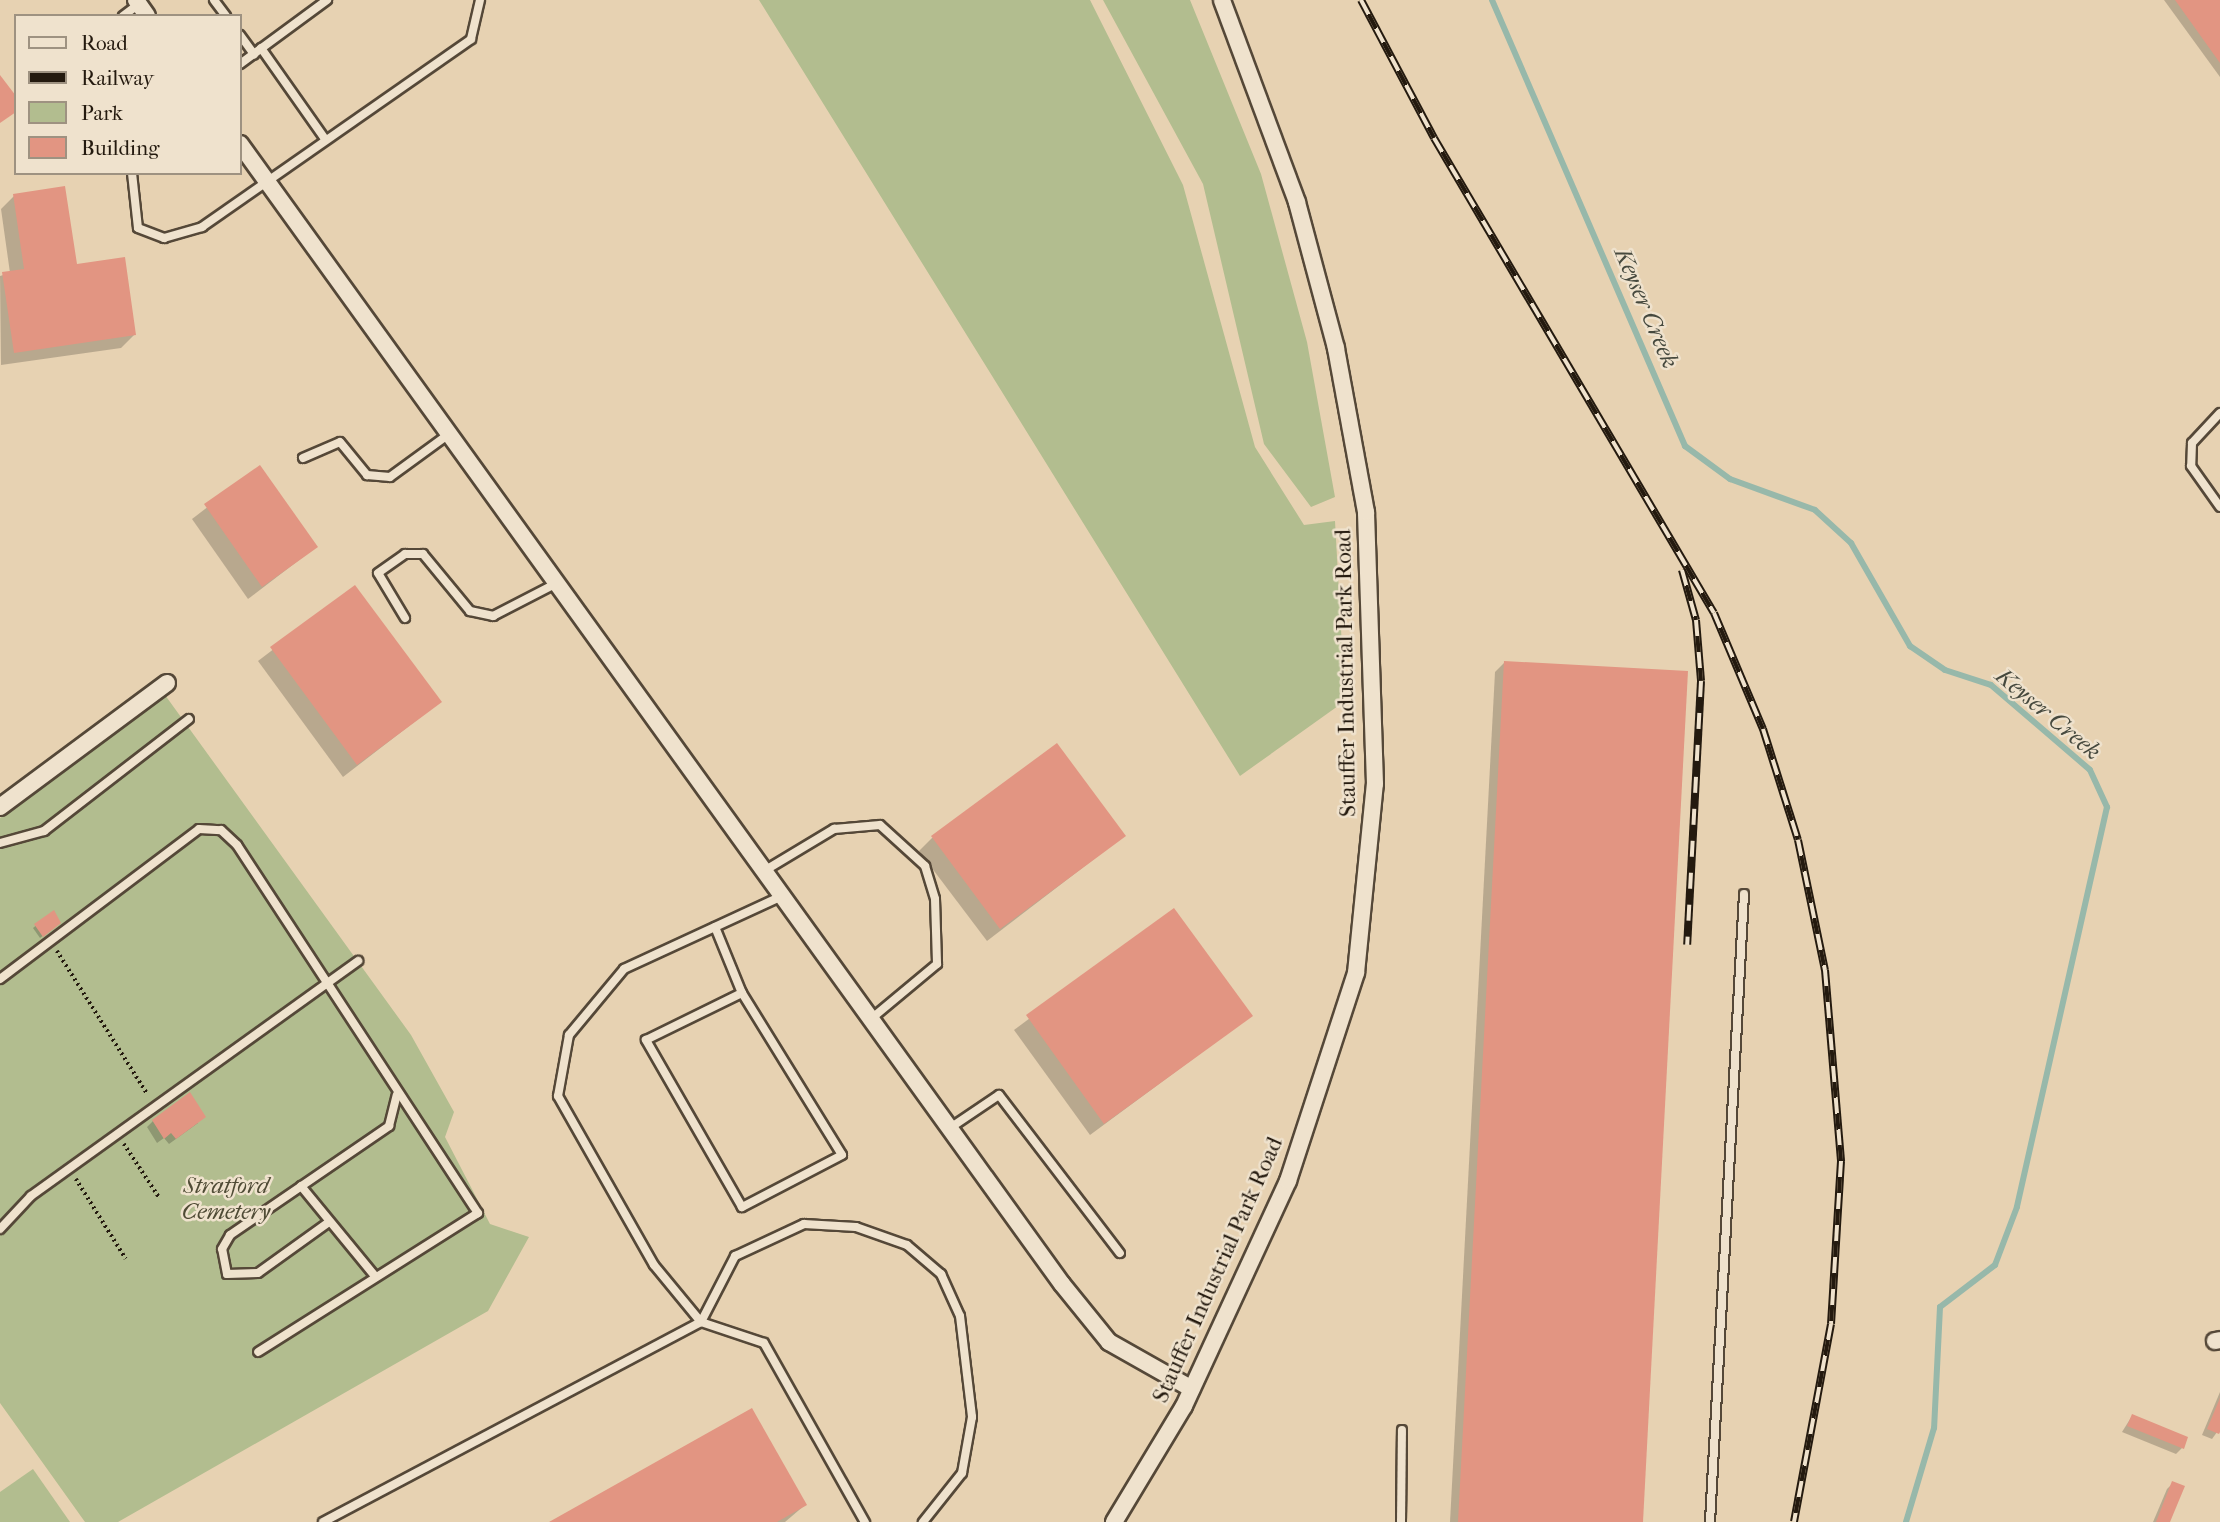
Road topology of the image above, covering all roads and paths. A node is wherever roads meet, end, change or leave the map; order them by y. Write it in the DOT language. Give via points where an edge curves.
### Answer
graph roads {
  1 [pos="327,0"];
  2 [pos="480,0"];
  3 [pos="1222,0"];
  4 [pos="242,37"];
  5 [pos="257,51"];
  6 [pos="242,62"];
  7 [pos="325,139"];
  8 [pos="242,147"];
  9 [pos="132,175"];
  10 [pos="267,181"];
  11 [pos="2220,413"];
  12 [pos="449,434"];
  13 [pos="303,458"];
  14 [pos="2220,507"];
  15 [pos="557,583"];
  16 [pos="405,618"];
  17 [pos="167,682"];
  18 [pos="189,719"];
  19 [pos="0,807"];
  20 [pos="0,843"];
  21 [pos="764,871"];
  22 [pos="1744,894"];
  23 [pos="782,896"];
  24 [pos="715,927"];
  25 [pos="53,943"];
  26 [pos="358,961"];
  27 [pos="0,979"];
  28 [pos="326,982"];
  29 [pos="742,993"];
  30 [pos="871,1019"];
  31 [pos="396,1088"];
  32 [pos="155,1106"];
  33 [pos="950,1128"];
  34 [pos="117,1133"];
  35 [pos="68,1169"];
  36 [pos="301,1186"];
  37 [pos="159,1197"];
  38 [pos="329,1222"];
  39 [pos="0,1229"];
  40 [pos="1121,1253"];
  41 [pos="126,1259"];
  42 [pos="374,1275"];
  43 [pos="701,1322"];
  44 [pos="258,1352"];
  45 [pos="1192,1390"];
  46 [pos="1402,1430"];
  47 [pos="323,1522"];
  48 [pos="865,1522"];
  49 [pos="923,1522"];
  50 [pos="1114,1522"];
  51 [pos="1401,1522"];
  52 [pos="1710,1522"];
  1 -- 5 [label="lane"];
  2 -- 7 [label="lane" via="471,39"];
  3 -- 45 [label="street, Stauffer Industrial Park Road" via="1297,202 1336,348 1366,512 1375,784 1356,973 1289,1181"];
  4 -- 5 [label="lane"];
  5 -- 6 [label="lane"];
  5 -- 7 [label="lane"];
  7 -- 10 [label="lane"];
  8 -- 10 [label="street"];
  9 -- 10 [label="lane" via="138,228 164,238 202,227"];
  10 -- 12 [label="street"];
  11 -- 14 [label="lane" via="2192,443 2190,466"];
  12 -- 13 [label="lane" via="390,477 367,475 340,442"];
  12 -- 15 [label="street"];
  15 -- 16 [label="lane" via="493,616 482,614 470,611 423,554 405,554 378,573"];
  15 -- 21 [label="street"];
  17 -- 19 [label="street"];
  18 -- 20 [label="lane" via="44,831"];
  21 -- 23 [label="street"];
  21 -- 30 [label="lane" via="834,829 880,825 926,866 935,899 937,964"];
  22 -- 52 [label="lane"];
  23 -- 24 [label="lane"];
  23 -- 30 [label="street"];
  24 -- 29 [label="lane"];
  24 -- 43 [label="lane" via="624,969 569,1035 558,1096 654,1265"];
  25 -- 27 [label="lane"];
  25 -- 28 [label="lane" via="187,836 199,829 221,830"];
  25 -- 32 [label="path"];
  26 -- 28 [label="lane"];
  28 -- 31 [label="lane"];
  28 -- 32 [label="lane"];
  29 -- 29 [label="lane" via="842,1154 742,1207 646,1040"];
  30 -- 33 [label="street"];
  31 -- 36 [label="lane" via="399,1106 389,1126"];
  31 -- 42 [label="lane" via="478,1213"];
  32 -- 34 [label="lane"];
  33 -- 40 [label="lane" via="999,1095"];
  33 -- 45 [label="street" via="1110,1342"];
  34 -- 35 [label="lane"];
  34 -- 37 [label="path"];
  35 -- 39 [label="lane"];
  35 -- 41 [label="path"];
  36 -- 38 [label="lane"];
  36 -- 38 [label="lane" via="230,1235 222,1249 227,1274 258,1273"];
  38 -- 42 [label="lane"];
  42 -- 44 [label="lane"];
  43 -- 47 [label="lane"];
  43 -- 48 [label="lane" via="764,1343"];
  43 -- 49 [label="lane" via="736,1256 804,1224 856,1227 907,1245 941,1274 960,1316 972,1417 962,1473"];
  45 -- 50 [label="street, Stauffer Industrial Park Road"];
  46 -- 51 [label="lane"];
}
